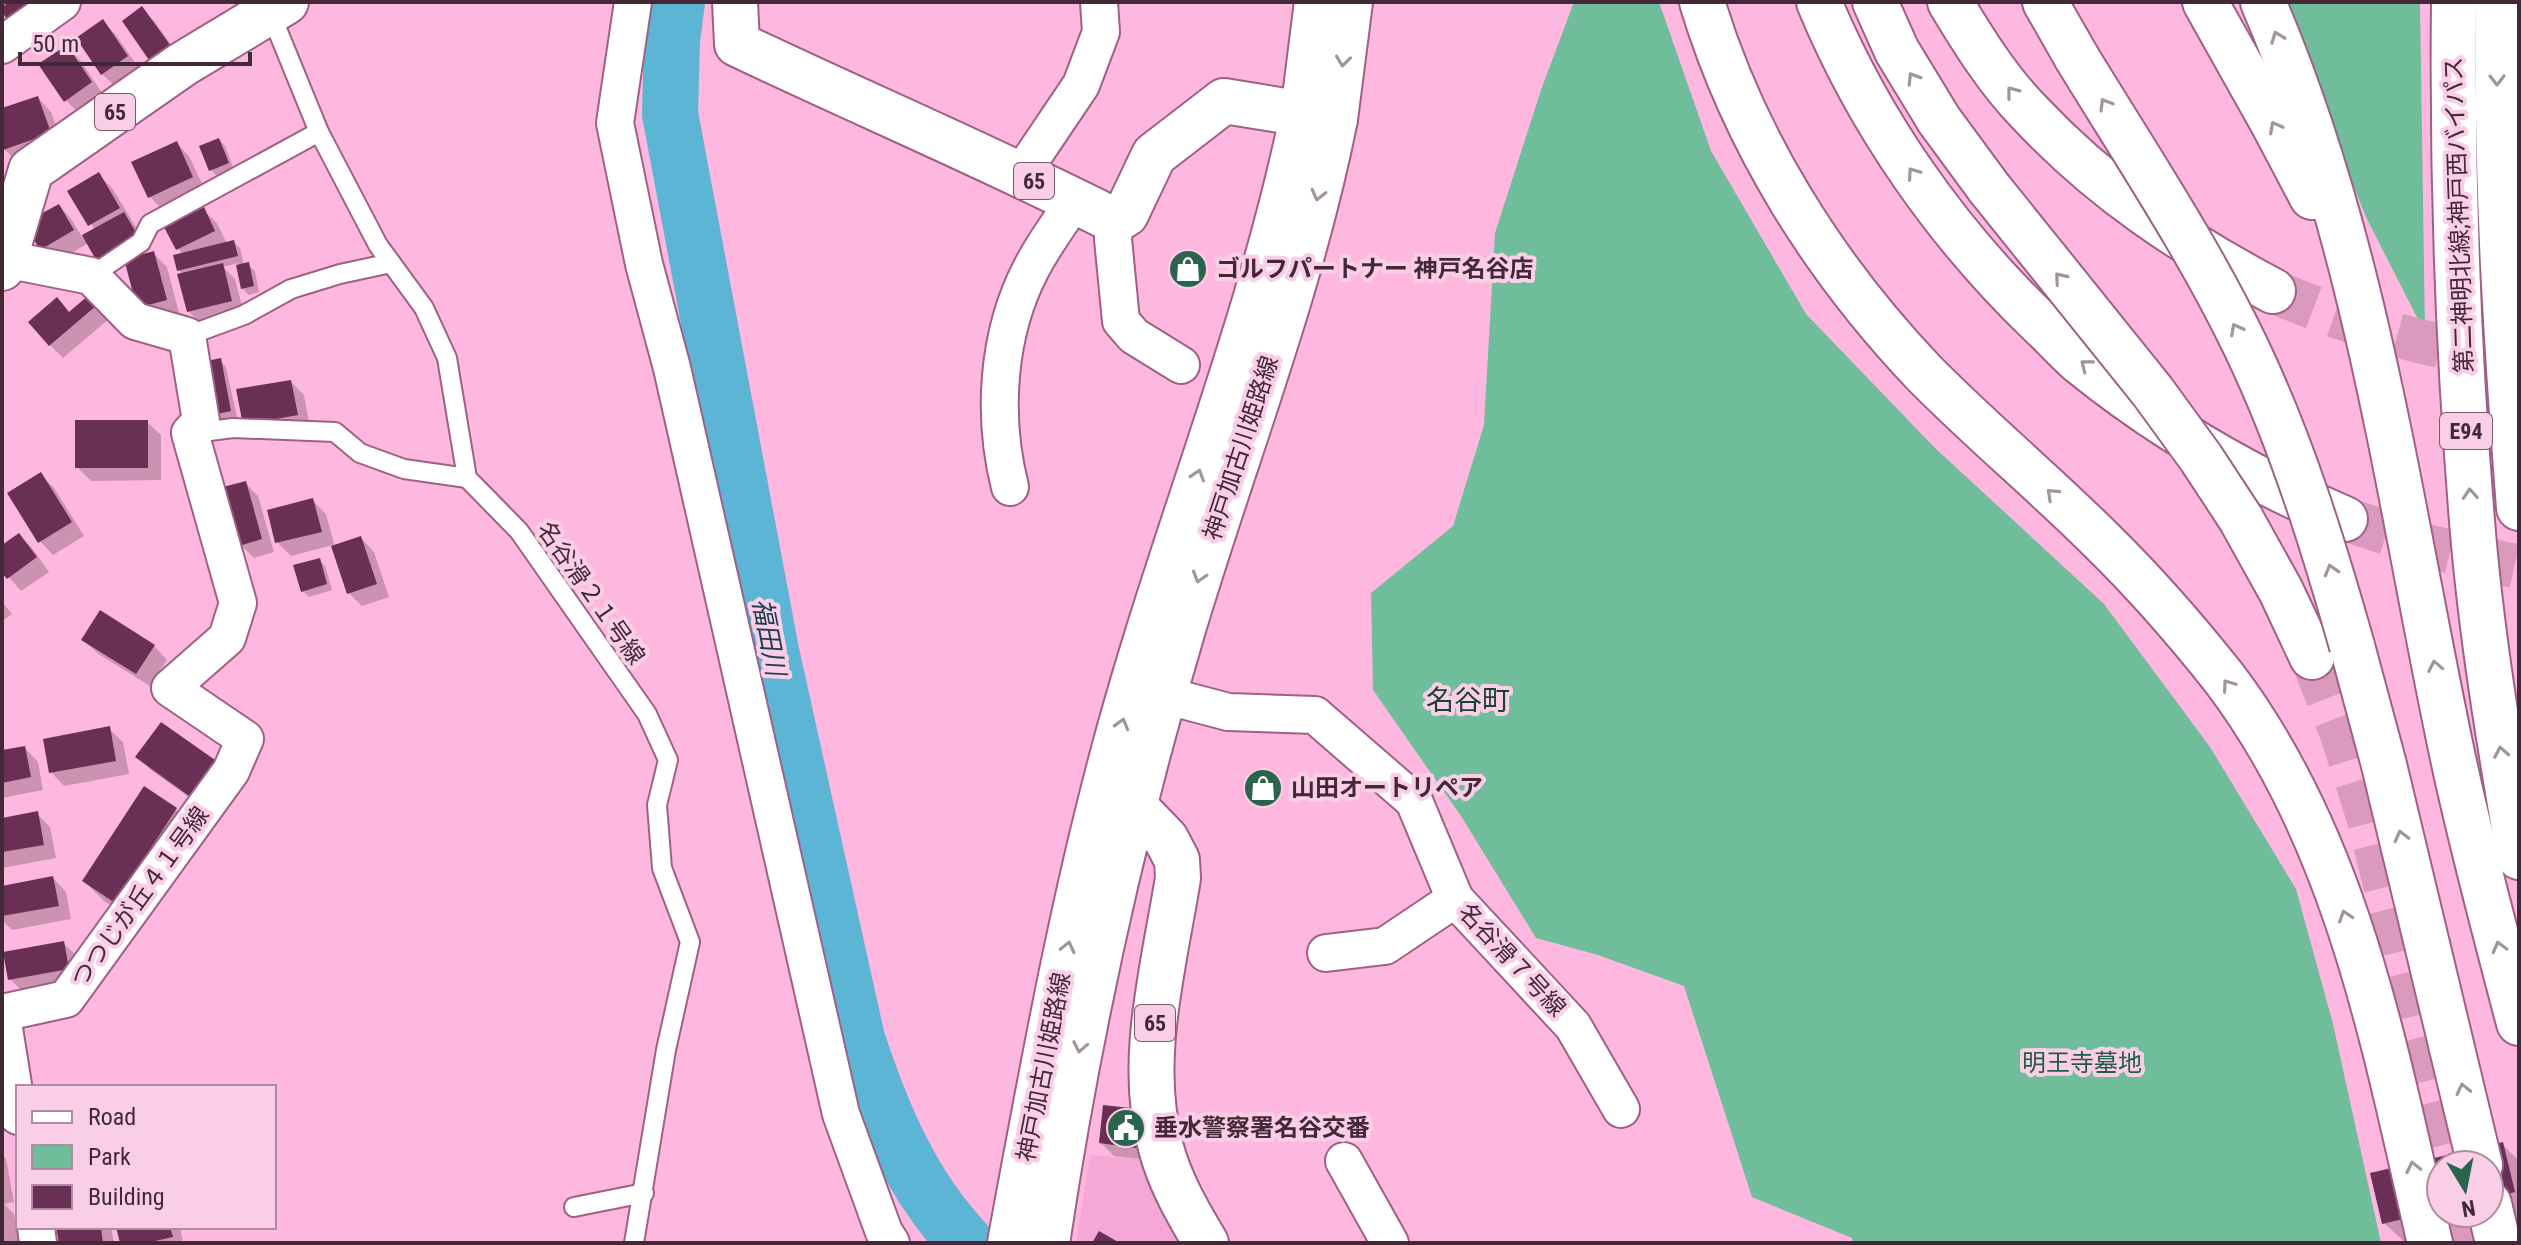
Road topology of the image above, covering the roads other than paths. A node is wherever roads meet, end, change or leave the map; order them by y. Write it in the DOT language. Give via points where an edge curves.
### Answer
graph roads {
  1 [pos="62,2"];
  2 [pos="633,2"];
  3 [pos="735,2"];
  4 [pos="1099,2"];
  5 [pos="1317,2"];
  6 [pos="1350,2"];
  7 [pos="1702,2"];
  8 [pos="1819,2"];
  9 [pos="1875,2"];
  10 [pos="1950,2"];
  11 [pos="2045,2"];
  12 [pos="2205,2"];
  13 [pos="2263,2"];
  14 [pos="2454,2"];
  15 [pos="2498,2"];
  16 [pos="278,7"];
  17 [pos="2,45"];
  18 [pos="1319,116"];
  19 [pos="319,132"];
  20 [pos="1021,174"];
  21 [pos="1075,200"];
  22 [pos="1115,221"];
  23 [pos="4,263"];
  24 [pos="391,263"];
  25 [pos="91,276"];
  26 [pos="2273,291"];
  27 [pos="187,336"];
  28 [pos="1181,365"];
  29 [pos="2385,407"];
  30 [pos="190,433"];
  31 [pos="467,478"];
  32 [pos="1010,487"];
  33 [pos="2519,508"];
  34 [pos="2345,519"];
  35 [pos="2332,651"];
  36 [pos="1164,695"];
  37 [pos="1119,804"];
  38 [pos="2519,857"];
  39 [pos="1455,899"];
  40 [pos="1326,953"];
  41 [pos="2,1015"];
  42 [pos="2519,1023"];
  43 [pos="16,1103"];
  44 [pos="1621,1109"];
  45 [pos="2476,1149"];
  46 [pos="1344,1161"];
  47 [pos="644,1193"];
  48 [pos="574,1207"];
  49 [pos="634,1243"];
  50 [pos="891,1243"];
  51 [pos="1010,1243"];
  52 [pos="1047,1243"];
  53 [pos="1206,1243"];
  54 [pos="1390,1243"];
  55 [pos="2430,1243"];
  1 -- 17 [label="street"];
  2 -- 50 [label="street" via="615,123 644,264 841,1114"];
  3 -- 20 [label="main road, 65" via="737,44"];
  4 -- 20 [label="street" via="1101,32 1081,85"];
  5 -- 18 [label="main road"];
  6 -- 18 [label="main road, one-way"];
  55 -- 7 [label="main road, one-way" via="2356,949 2310,825 2272,752 2226,681 2170,612 1924,372 1820,246 1744,114"];
  34 -- 8 [label="main road, one-way" via="2246,473 2134,402 2079,361 2014,299 1909,168 1867,100"];
  35 -- 9 [label="main road, one-way, bridge" via="2281,591 2241,519 2153,392 1939,120 1897,51"];
  26 -- 10 [label="main road, one-way" via="2142,213 2078,162 2026,109"];
  35 -- 11 [label="main road, one-way, bridge" via="2328,562 2246,347"];
  29 -- 12 [label="main road, one-way" via="2312,197"];
  29 -- 13 [label="main road, one-way" via="2323,164"];
  38 -- 14 [label="main road, 第二神明北線;神戸西バイパス / E94, one-way" via="2472,524 2458,301"];
  15 -- 33 [label="main road, 第二神明北線;神戸西バイパス / E94, one-way" via="2503,290"];
  16 -- 19 [label="lane"];
  16 -- 23 [label="main road, 65" via="183,64 31,170"];
  18 -- 22 [label="main road" via="1224,101 1154,155 1126,214"];
  18 -- 36 [label="main road, 神戸加古川姫路線, one-way" via="1316,205"];
  37 -- 18 [label="main road, 神戸加古川姫路線, one-way" via="1158,598 1283,202"];
  19 -- 24 [label="lane"];
  19 -- 25 [label="lane" via="150,224 141,242"];
  20 -- 21 [label="main road, 65"];
  21 -- 22 [label="main road, 65"];
  21 -- 32 [label="street" via="1030,269 1007,329 999,400 1002,457"];
  22 -- 28 [label="street" via="1121,321 1134,336"];
  23 -- 25 [label="street"];
  24 -- 27 [label="lane" via="291,289 244,315"];
  24 -- 31 [label="lane" via="424,308 447,358"];
  25 -- 27 [label="street" via="135,321"];
  27 -- 30 [label="street" via="201,421"];
  42 -- 29 [label="main road, one-way" via="2453,759"];
  30 -- 31 [label="lane" via="233,428 335,432 360,453 404,469"];
  30 -- 41 [label="street, つつじが丘４１号線" via="238,603 227,638 170,688 245,739 231,771 66,999"];
  31 -- 47 [label="lane, 名谷滑２１号線" via="519,531 647,714 668,760 657,805 662,868 690,942 666,1050"];
  45 -- 35 [label="main road, one-way" via="2384,765"];
  36 -- 37 [label="main road, 神戸加古川姫路線" via="1152,737"];
  36 -- 39 [label="street, 名谷滑７号線" via="1228,712 1315,715 1414,801"];
  51 -- 37 [label="main road, 神戸加古川姫路線, one-way" via="1060,982"];
  37 -- 52 [label="main road, 神戸加古川姫路線, one-way" via="1114,890 1082,1036"];
  37 -- 53 [label="main road, 65" via="1166,839 1177,860 1152,1089 1167,1167"];
  39 -- 40 [label="street" via="1385,946"];
  39 -- 44 [label="street, 名谷滑７号線" via="1573,1026"];
  41 -- 43 [label="street"];
  46 -- 54 [label="street"];
  47 -- 48 [label="lane"];
  47 -- 49 [label="lane, 名谷滑２１号線"];
}
